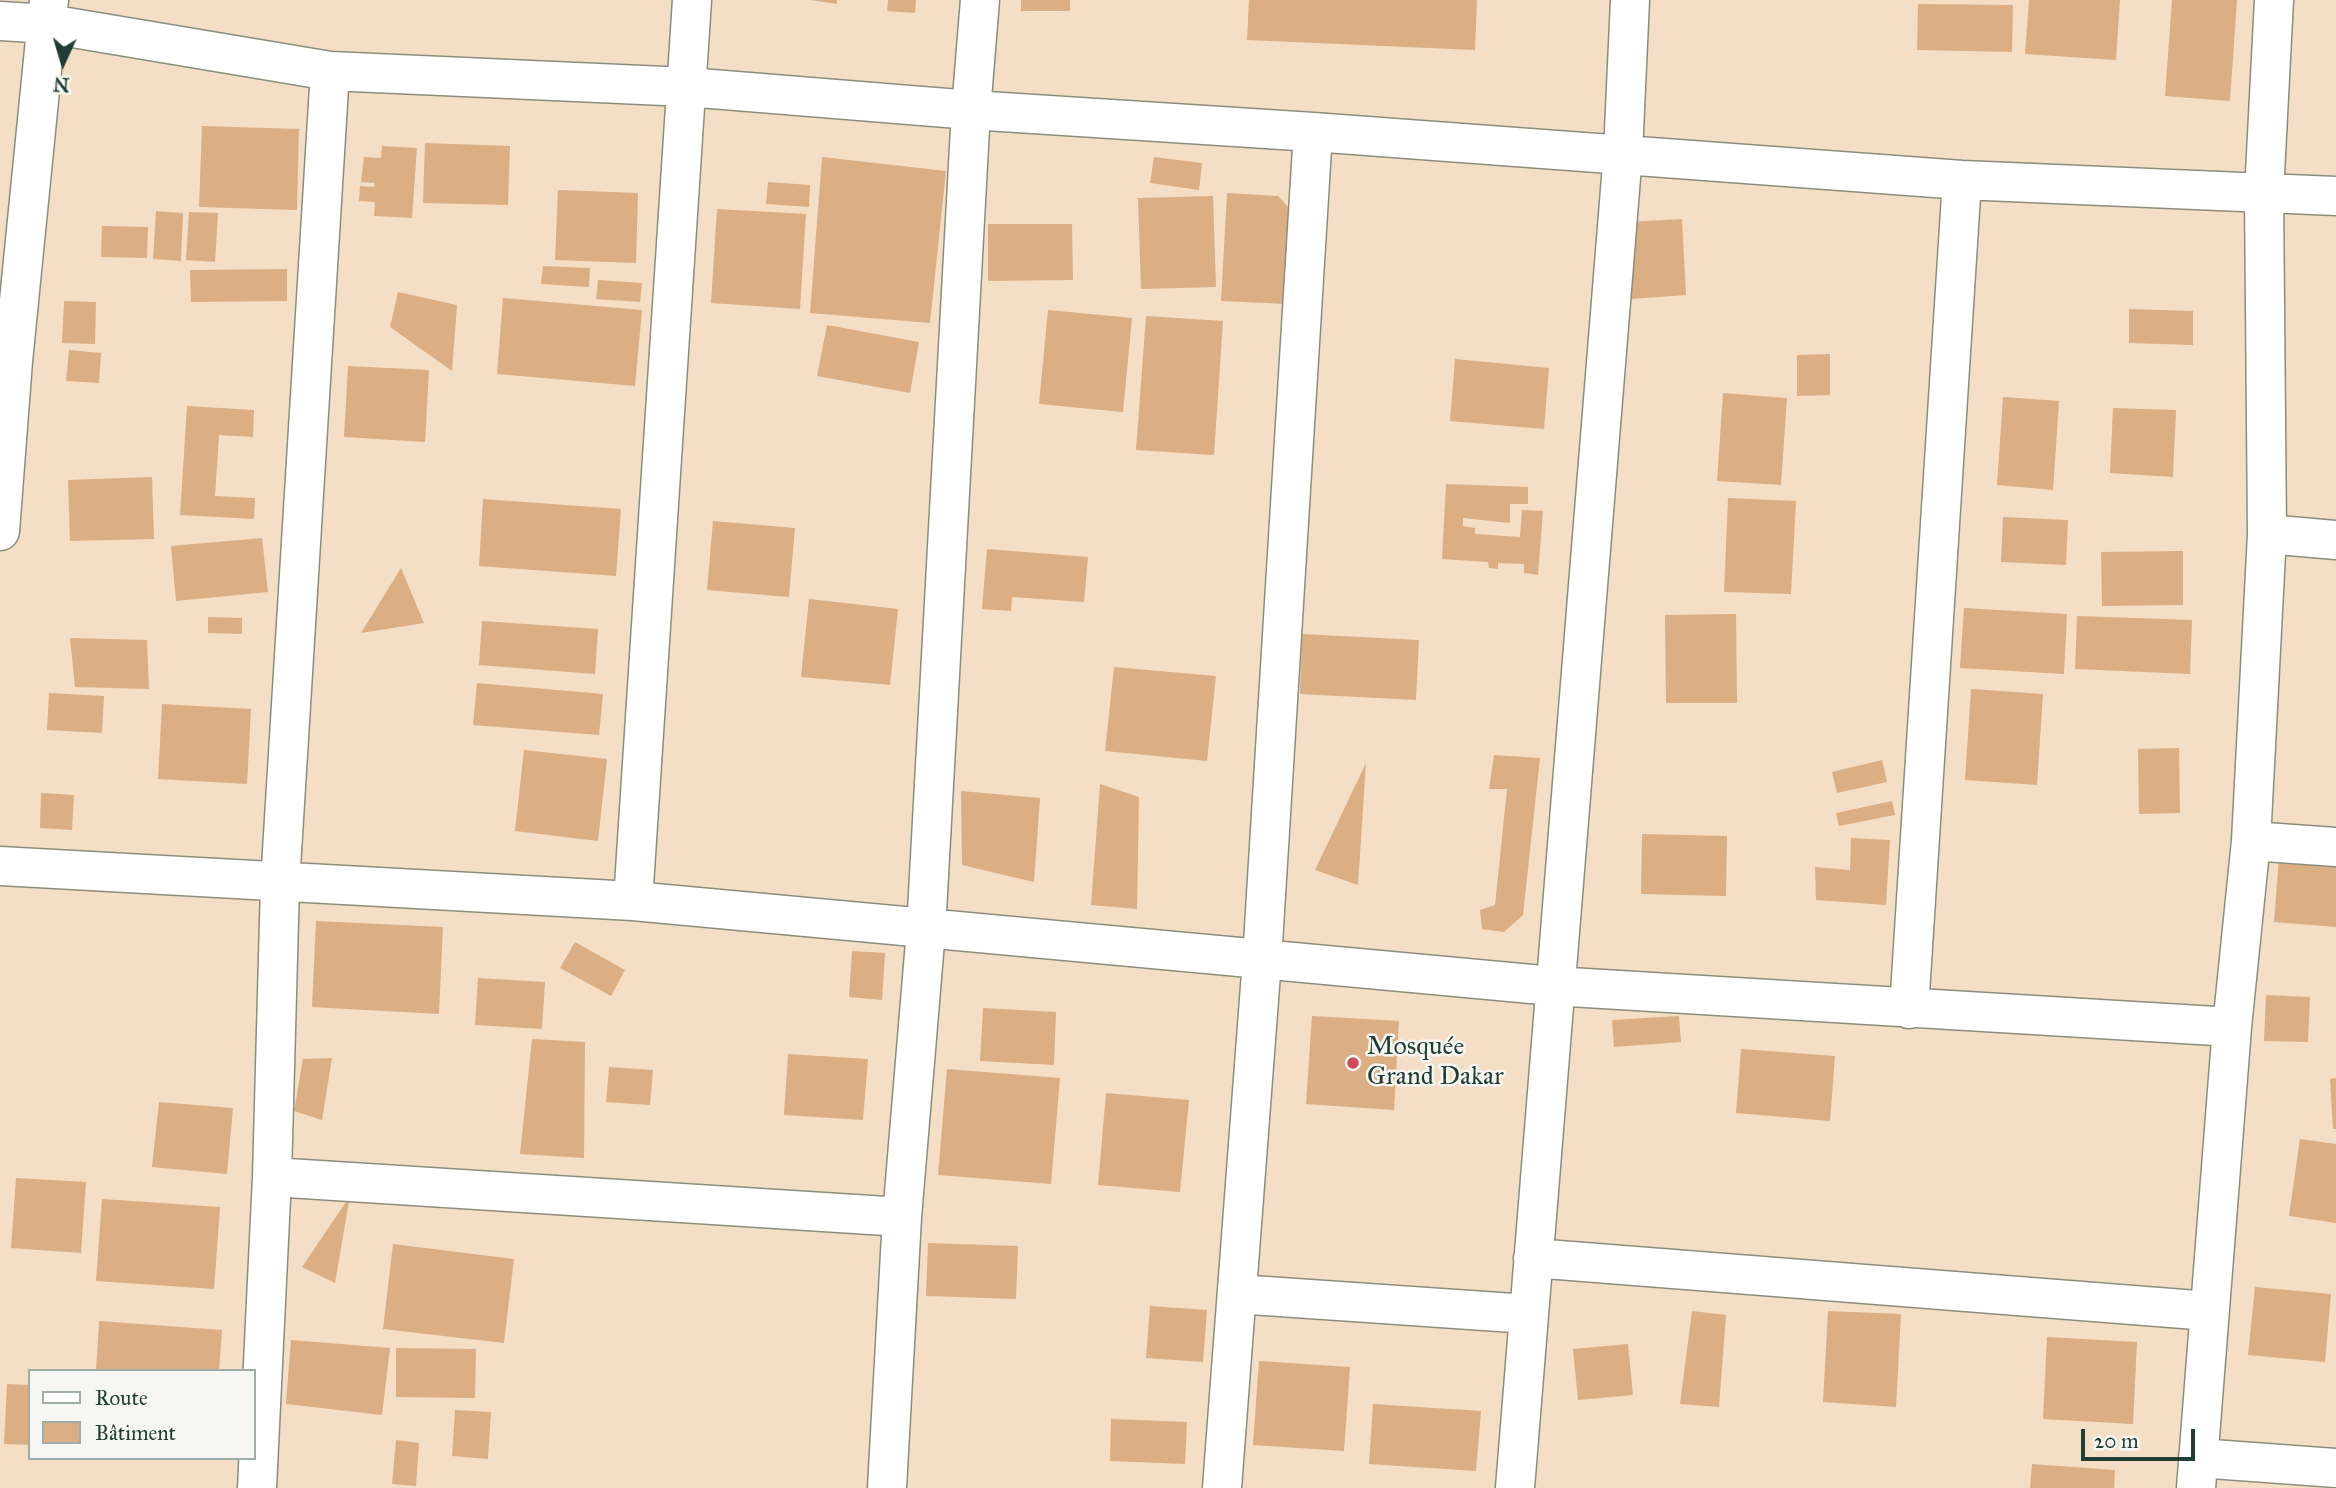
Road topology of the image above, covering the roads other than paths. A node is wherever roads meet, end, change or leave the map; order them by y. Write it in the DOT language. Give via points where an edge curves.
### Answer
graph roads {
  1 [pos="692,0"];
  2 [pos="980,0"];
  3 [pos="1630,0"];
  4 [pos="2274,0"];
  5 [pos="49,12"];
  6 [pos="0,21"];
  7 [pos="330,71"];
  8 [pos="687,87"];
  9 [pos="971,110"];
  10 [pos="1314,132"];
  11 [pos="1623,153"];
  12 [pos="1962,180"];
  13 [pos="2264,193"];
  14 [pos="2336,196"];
  15 [pos="7,361"];
  16 [pos="0,531"];
  17 [pos="2267,534"];
  18 [pos="2336,540"];
  19 [pos="2251,841"];
  20 [pos="2336,847"];
  21 [pos="0,866"];
  22 [pos="280,884"];
  23 [pos="633,901"];
  24 [pos="926,930"];
  25 [pos="1262,960"];
  26 [pos="1553,986"];
  27 [pos="1909,1009"];
  28 [pos="2232,1027"];
  29 [pos="272,1177"];
  30 [pos="902,1217"];
  31 [pos="1533,1258"];
  32 [pos="1237,1294"];
  33 [pos="2208,1311"];
  34 [pos="1528,1314"];
  35 [pos="2336,1468"];
  36 [pos="2197,1473"];
  37 [pos="257,1488"];
  38 [pos="887,1488"];
  39 [pos="1222,1488"];
  40 [pos="1515,1488"];
  1 -- 8 [label="street"];
  2 -- 9 [label="street"];
  3 -- 11 [label="street"];
  4 -- 13 [label="street"];
  5 -- 6 [label="street"];
  5 -- 7 [label="street"];
  5 -- 15 [label="street"];
  7 -- 8 [label="street"];
  7 -- 22 [label="street"];
  8 -- 9 [label="street"];
  8 -- 23 [label="street"];
  9 -- 10 [label="street"];
  9 -- 24 [label="street"];
  10 -- 11 [label="street"];
  10 -- 25 [label="street"];
  11 -- 12 [label="street"];
  11 -- 26 [label="street"];
  12 -- 13 [label="street"];
  12 -- 27 [label="street"];
  13 -- 14 [label="street"];
  13 -- 17 [label="street"];
  15 -- 16 [label="street"];
  17 -- 18 [label="street"];
  17 -- 19 [label="street"];
  19 -- 20 [label="street"];
  19 -- 28 [label="street"];
  21 -- 22 [label="street"];
  22 -- 23 [label="street"];
  22 -- 29 [label="street"];
  23 -- 24 [label="street"];
  24 -- 25 [label="street"];
  24 -- 30 [label="street"];
  25 -- 26 [label="street"];
  25 -- 32 [label="street"];
  26 -- 27 [label="street"];
  26 -- 31 [label="street"];
  27 -- 28 [label="street"];
  28 -- 33 [label="street"];
  29 -- 30 [label="street"];
  29 -- 37 [label="street"];
  30 -- 38 [label="street"];
  31 -- 33 [label="street"];
  31 -- 34 [label="street"];
  32 -- 34 [label="street"];
  32 -- 39 [label="street"];
  33 -- 36 [label="street"];
  34 -- 40 [label="street"];
  35 -- 36 [label="street"];
}
